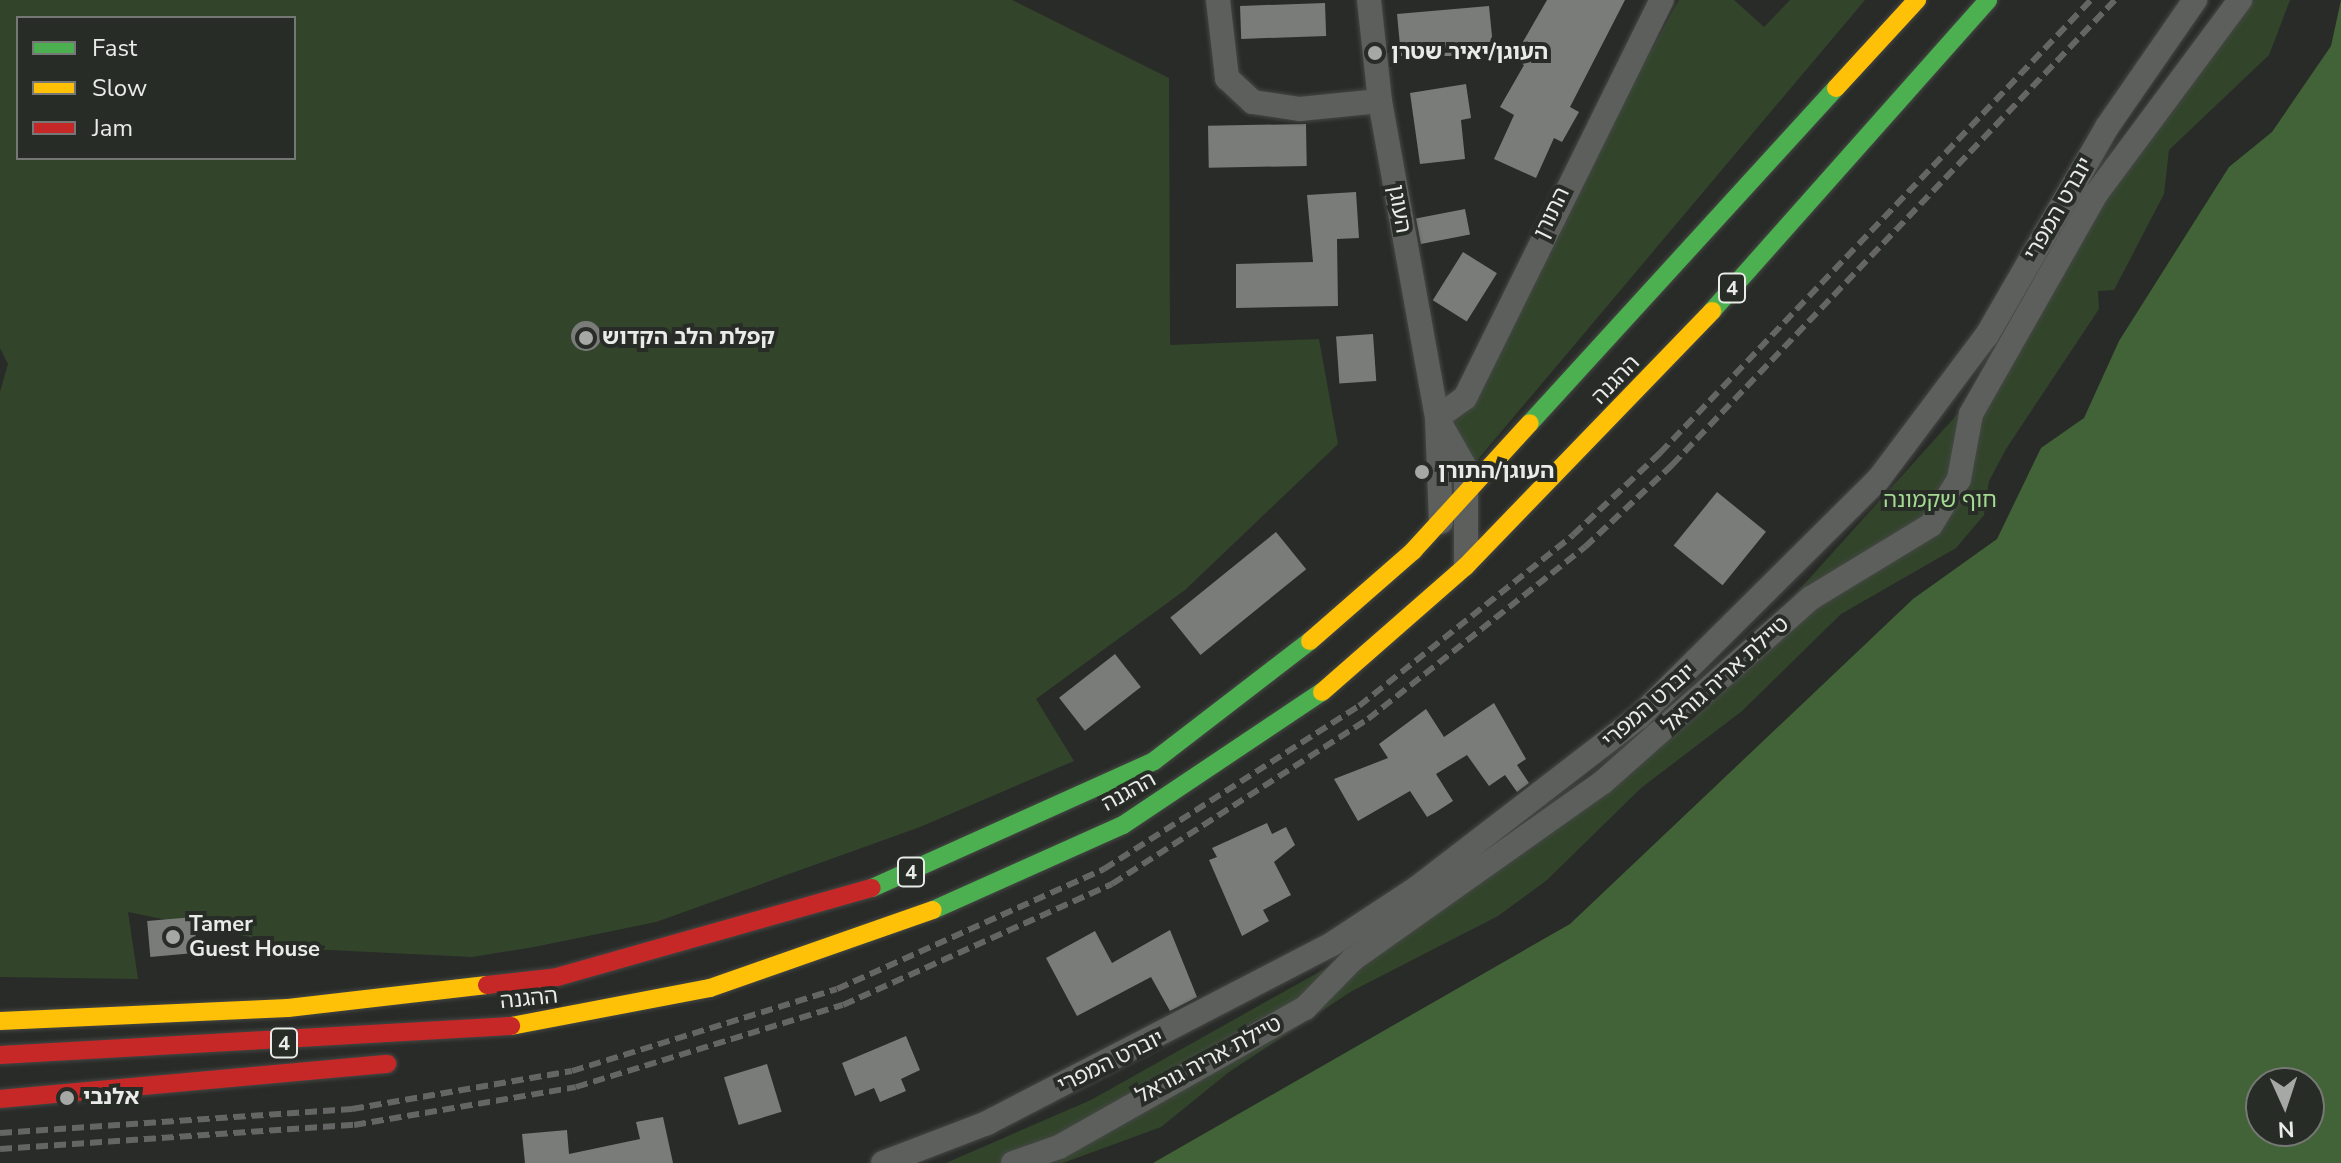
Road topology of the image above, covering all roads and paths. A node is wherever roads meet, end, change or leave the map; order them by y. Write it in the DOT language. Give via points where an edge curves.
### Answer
graph roads {
  1 [pos="1218,0"];
  2 [pos="1369,0"];
  3 [pos="1662,0"];
  4 [pos="1917,0"];
  5 [pos="1988,0"];
  6 [pos="2195,0"];
  7 [pos="2240,0"];
  8 [pos="1380,101"];
  9 [pos="1437,418"];
  10 [pos="1470,492"];
  11 [pos="1441,522"];
  12 [pos="1465,567"];
  13 [pos="45,997"];
  14 [pos="288,1008"];
  15 [pos="568,1020"];
  16 [pos="0,1021"];
  17 [pos="461,1050"];
  18 [pos="0,1055"];
  19 [pos="413,1060"];
  20 [pos="0,1099"];
  21 [pos="883,1163"];
  22 [pos="1013,1163"];
  1 -- 8 [label="street" via="1227,78 1253,102 1300,109"];
  2 -- 8 [label="street, העוגן"];
  3 -- 9 [label="street, התורן" via="1465,398"];
  4 -- 10 [label="highway, ההגנה / 4"];
  5 -- 12 [label="highway, ההגנה / 4" via="1650,380"];
  6 -- 21 [label="street, יוברט המפרי" via="2107,127 1987,335 1878,480 1639,717 1417,888 1332,944 987,1123"];
  7 -- 22 [label="street, טיילת אריה גוראל" via="2096,194 1971,414 1959,479 1931,525 1811,598 1603,782 1353,959 1305,1008 1101,1116 1059,1147"];
  8 -- 9 [label="street, העוגן"];
  9 -- 10 [label="street, העוגן" via="1461,452"];
  9 -- 11 [label="street, העוגן"];
  10 -- 11 [label="highway, ההגנה / 4"];
  10 -- 12 [label="street, העוגן"];
  11 -- 14 [label="highway, ההגנה / 4" via="1297,653 1154,761 867,891 672,951 557,977"];
  12 -- 15 [label="highway, ההגנה / 4" via="1340,680 1123,825 894,927 710,988"];
  13 -- 14 [label="highway"];
  14 -- 16 [label="highway, ההגנה / 4"];
  15 -- 17 [label="highway"];
  15 -- 18 [label="highway, ההגנה / 4" via="398,1037"];
  19 -- 20 [label="highway"];
}
